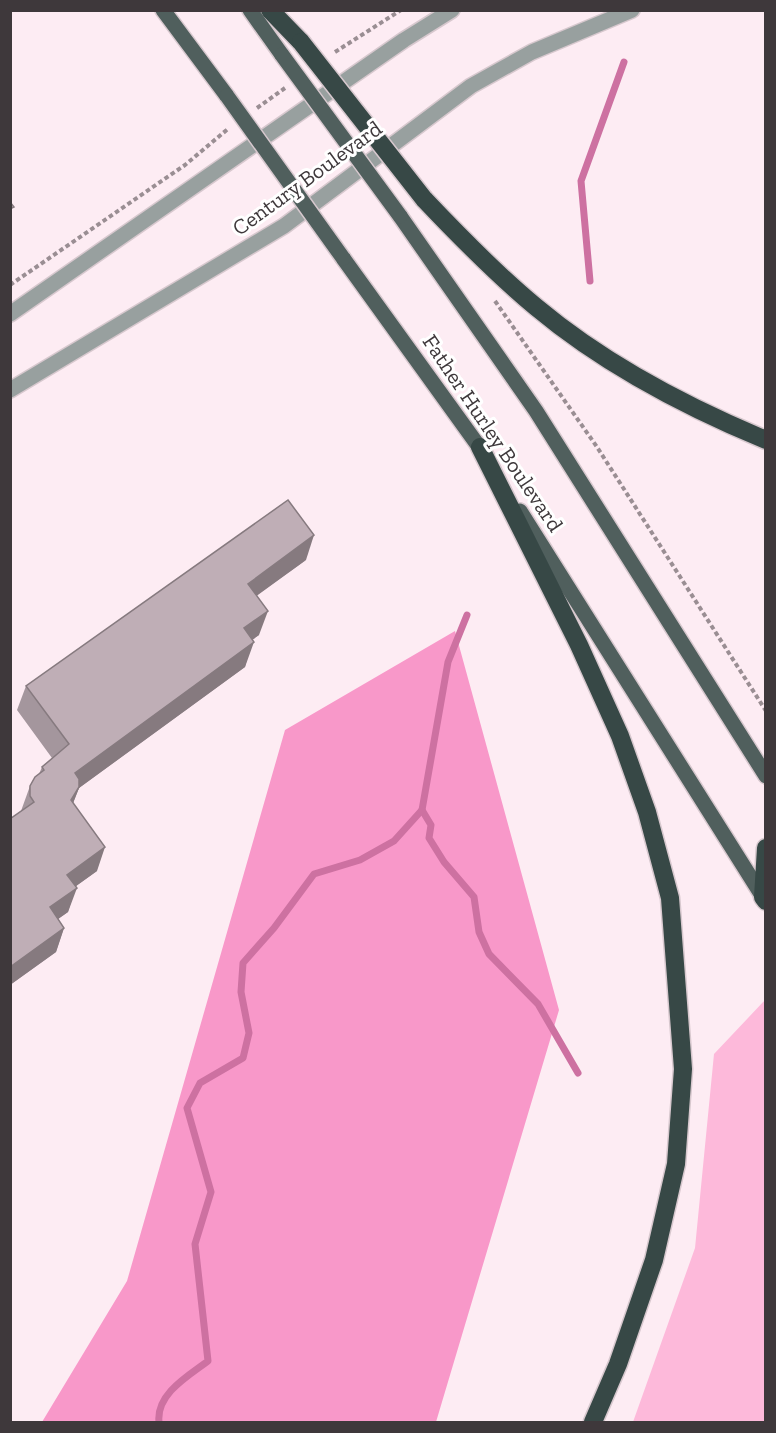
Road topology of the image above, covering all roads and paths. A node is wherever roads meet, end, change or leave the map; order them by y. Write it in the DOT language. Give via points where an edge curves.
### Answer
graph roads {
  1 [pos="163,10"];
  2 [pos="250,10"];
  3 [pos="270,10"];
  4 [pos="401,10"];
  5 [pos="452,10"];
  6 [pos="632,10"];
  7 [pos="332,54"];
  8 [pos="287,87"];
  9 [pos="250,113"];
  10 [pos="232,126"];
  11 [pos="10,285"];
  12 [pos="491,294"];
  13 [pos="10,314"];
  14 [pos="10,390"];
  15 [pos="765,440"];
  16 [pos="480,447"];
  17 [pos="765,711"];
  18 [pos="765,776"];
  19 [pos="765,848"];
  20 [pos="764,899"];
  21 [pos="593,1422"];
  1 -- 16 [label="main road, Father Hurley Boulevard, bridge"];
  2 -- 18 [label="main road, Father Hurley Boulevard, bridge" via="536,411"];
  3 -- 15 [label="highway, bridge" via="301,42 424,199 473,251 538,309 621,368 705,415"];
  4 -- 7 [label="path"];
  5 -- 13 [label="street"];
  6 -- 14 [label="street, Century Boulevard" via="532,52 471,86 284,226"];
  8 -- 9 [label="path"];
  10 -- 11 [label="path" via="185,165"];
  12 -- 17 [label="path" via="597,447"];
  16 -- 20 [label="main road, Father Hurley Boulevard"];
  16 -- 21 [label="highway" via="620,736 647,812 670,898 683,1069 676,1164 654,1260"];
  19 -- 20 [label="highway"];
}
